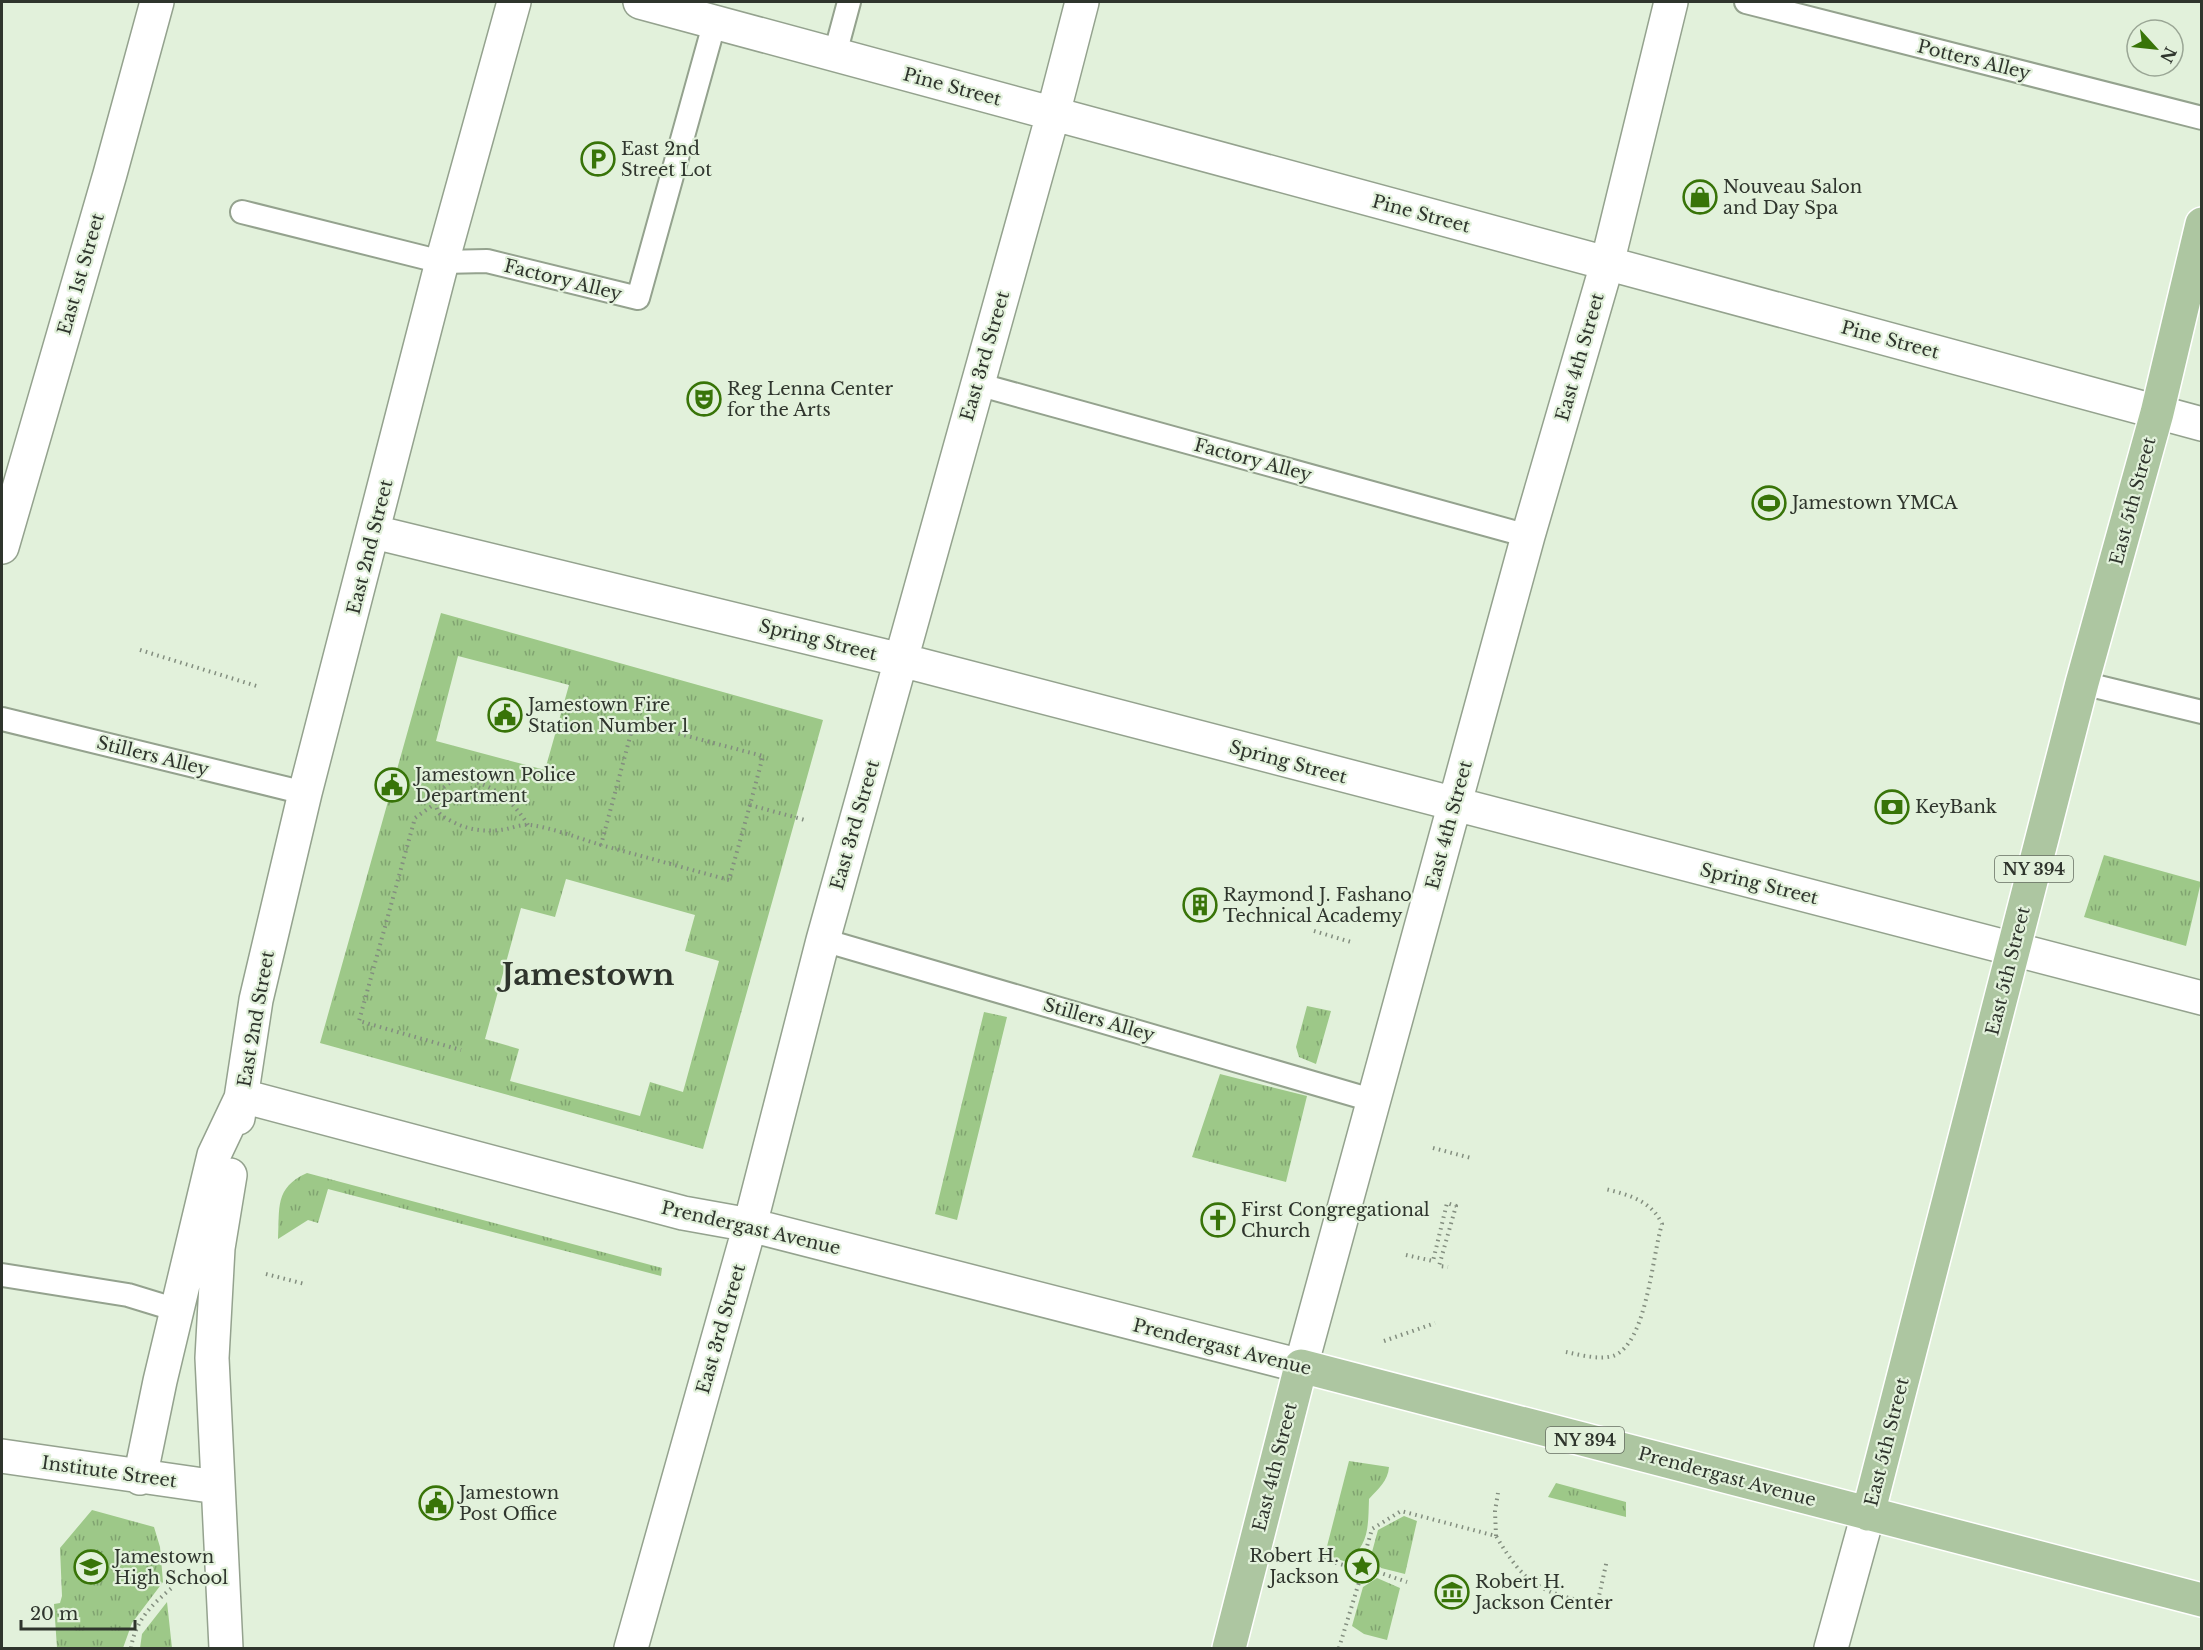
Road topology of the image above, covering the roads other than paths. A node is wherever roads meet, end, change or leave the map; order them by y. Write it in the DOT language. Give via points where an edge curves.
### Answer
graph roads {
  1 [pos="157,2"];
  2 [pos="514,2"];
  3 [pos="640,2"];
  4 [pos="849,2"];
  5 [pos="1082,2"];
  6 [pos="1671,2"];
  7 [pos="1746,2"];
  8 [pos="715,21"];
  9 [pos="835,54"];
  10 [pos="1053,114"];
  11 [pos="2202,118"];
  12 [pos="242,212"];
  13 [pos="2202,224"];
  14 [pos="442,262"];
  15 [pos="1607,264"];
  16 [pos="977,384"];
  17 [pos="2157,413"];
  18 [pos="2202,424"];
  19 [pos="374,532"];
  20 [pos="1528,536"];
  21 [pos="2,546"];
  22 [pos="901,660"];
  23 [pos="2082,682"];
  24 [pos="2202,712"];
  25 [pos="2,719"];
  26 [pos="305,793"];
  27 [pos="1455,805"];
  28 [pos="823,940"];
  29 [pos="2014,949"];
  30 [pos="2202,998"];
  31 [pos="242,1096"];
  32 [pos="1375,1101"];
  33 [pos="750,1225"];
  34 [pos="2,1275"];
  35 [pos="177,1310"];
  36 [pos="1301,1366"];
  37 [pos="2,1456"];
  38 [pos="140,1478"];
  39 [pos="217,1487"];
  40 [pos="1868,1514"];
  41 [pos="2202,1600"];
  42 [pos="226,1648"];
  43 [pos="632,1648"];
  44 [pos="1229,1648"];
  45 [pos="1831,1648"];
  1 -- 21 [label="street, East 1st Street"];
  2 -- 14 [label="street, East 2nd Street"];
  3 -- 8 [label="street, Pine Street"];
  4 -- 9 [label="lane"];
  5 -- 10 [label="street, East 3rd Street"];
  6 -- 15 [label="street, East 4th Street"];
  7 -- 11 [label="lane, Potters Alley"];
  8 -- 9 [label="street, Pine Street"];
  8 -- 14 [label="lane, Factory Alley" via="638,298 487,261"];
  9 -- 10 [label="street, Pine Street"];
  10 -- 15 [label="street, Pine Street"];
  10 -- 16 [label="street, East 3rd Street"];
  12 -- 14 [label="lane, Factory Alley"];
  13 -- 17 [label="main road, East 5th Street / NY 394"];
  14 -- 19 [label="street, East 2nd Street"];
  15 -- 17 [label="street, Pine Street"];
  15 -- 20 [label="street, East 4th Street"];
  16 -- 20 [label="lane, Factory Alley"];
  16 -- 22 [label="street, East 3rd Street"];
  17 -- 18 [label="street, Pine Street"];
  17 -- 23 [label="main road, East 5th Street / NY 394"];
  19 -- 22 [label="street, Spring Street"];
  19 -- 26 [label="street, East 2nd Street"];
  20 -- 27 [label="street, East 4th Street"];
  22 -- 27 [label="street, Spring Street"];
  22 -- 28 [label="street, East 3rd Street"];
  23 -- 24 [label="lane"];
  23 -- 29 [label="main road, East 5th Street / NY 394"];
  25 -- 26 [label="lane, Stillers Alley"];
  26 -- 31 [label="street, East 2nd Street" via="256,1000"];
  27 -- 29 [label="street, Spring Street"];
  27 -- 32 [label="street, East 4th Street"];
  28 -- 32 [label="lane, Stillers Alley"];
  28 -- 33 [label="street, East 3rd Street"];
  29 -- 30 [label="street, Spring Street"];
  29 -- 40 [label="main road, East 5th Street / NY 394"];
  31 -- 33 [label="street, Prendergast Avenue" via="683,1213"];
  31 -- 35 [label="street, East 2nd Street" via="214,1155"];
  31 -- 39 [label="street, East 2nd Street" via="218,1248 212,1358"];
  32 -- 36 [label="street, East 4th Street"];
  33 -- 36 [label="street, Prendergast Avenue"];
  33 -- 43 [label="street, East 3rd Street"];
  34 -- 35 [label="lane" via="128,1295"];
  35 -- 38 [label="street, East 2nd Street"];
  36 -- 40 [label="main road, Prendergast Avenue / NY 394"];
  36 -- 44 [label="main road, East 4th Street"];
  37 -- 38 [label="street, Institute Street"];
  38 -- 39 [label="street, Institute Street"];
  39 -- 42 [label="street, East 2nd Street"];
  40 -- 41 [label="main road, Prendergast Avenue / NY 394"];
  40 -- 45 [label="street, East 5th Street"];
}
